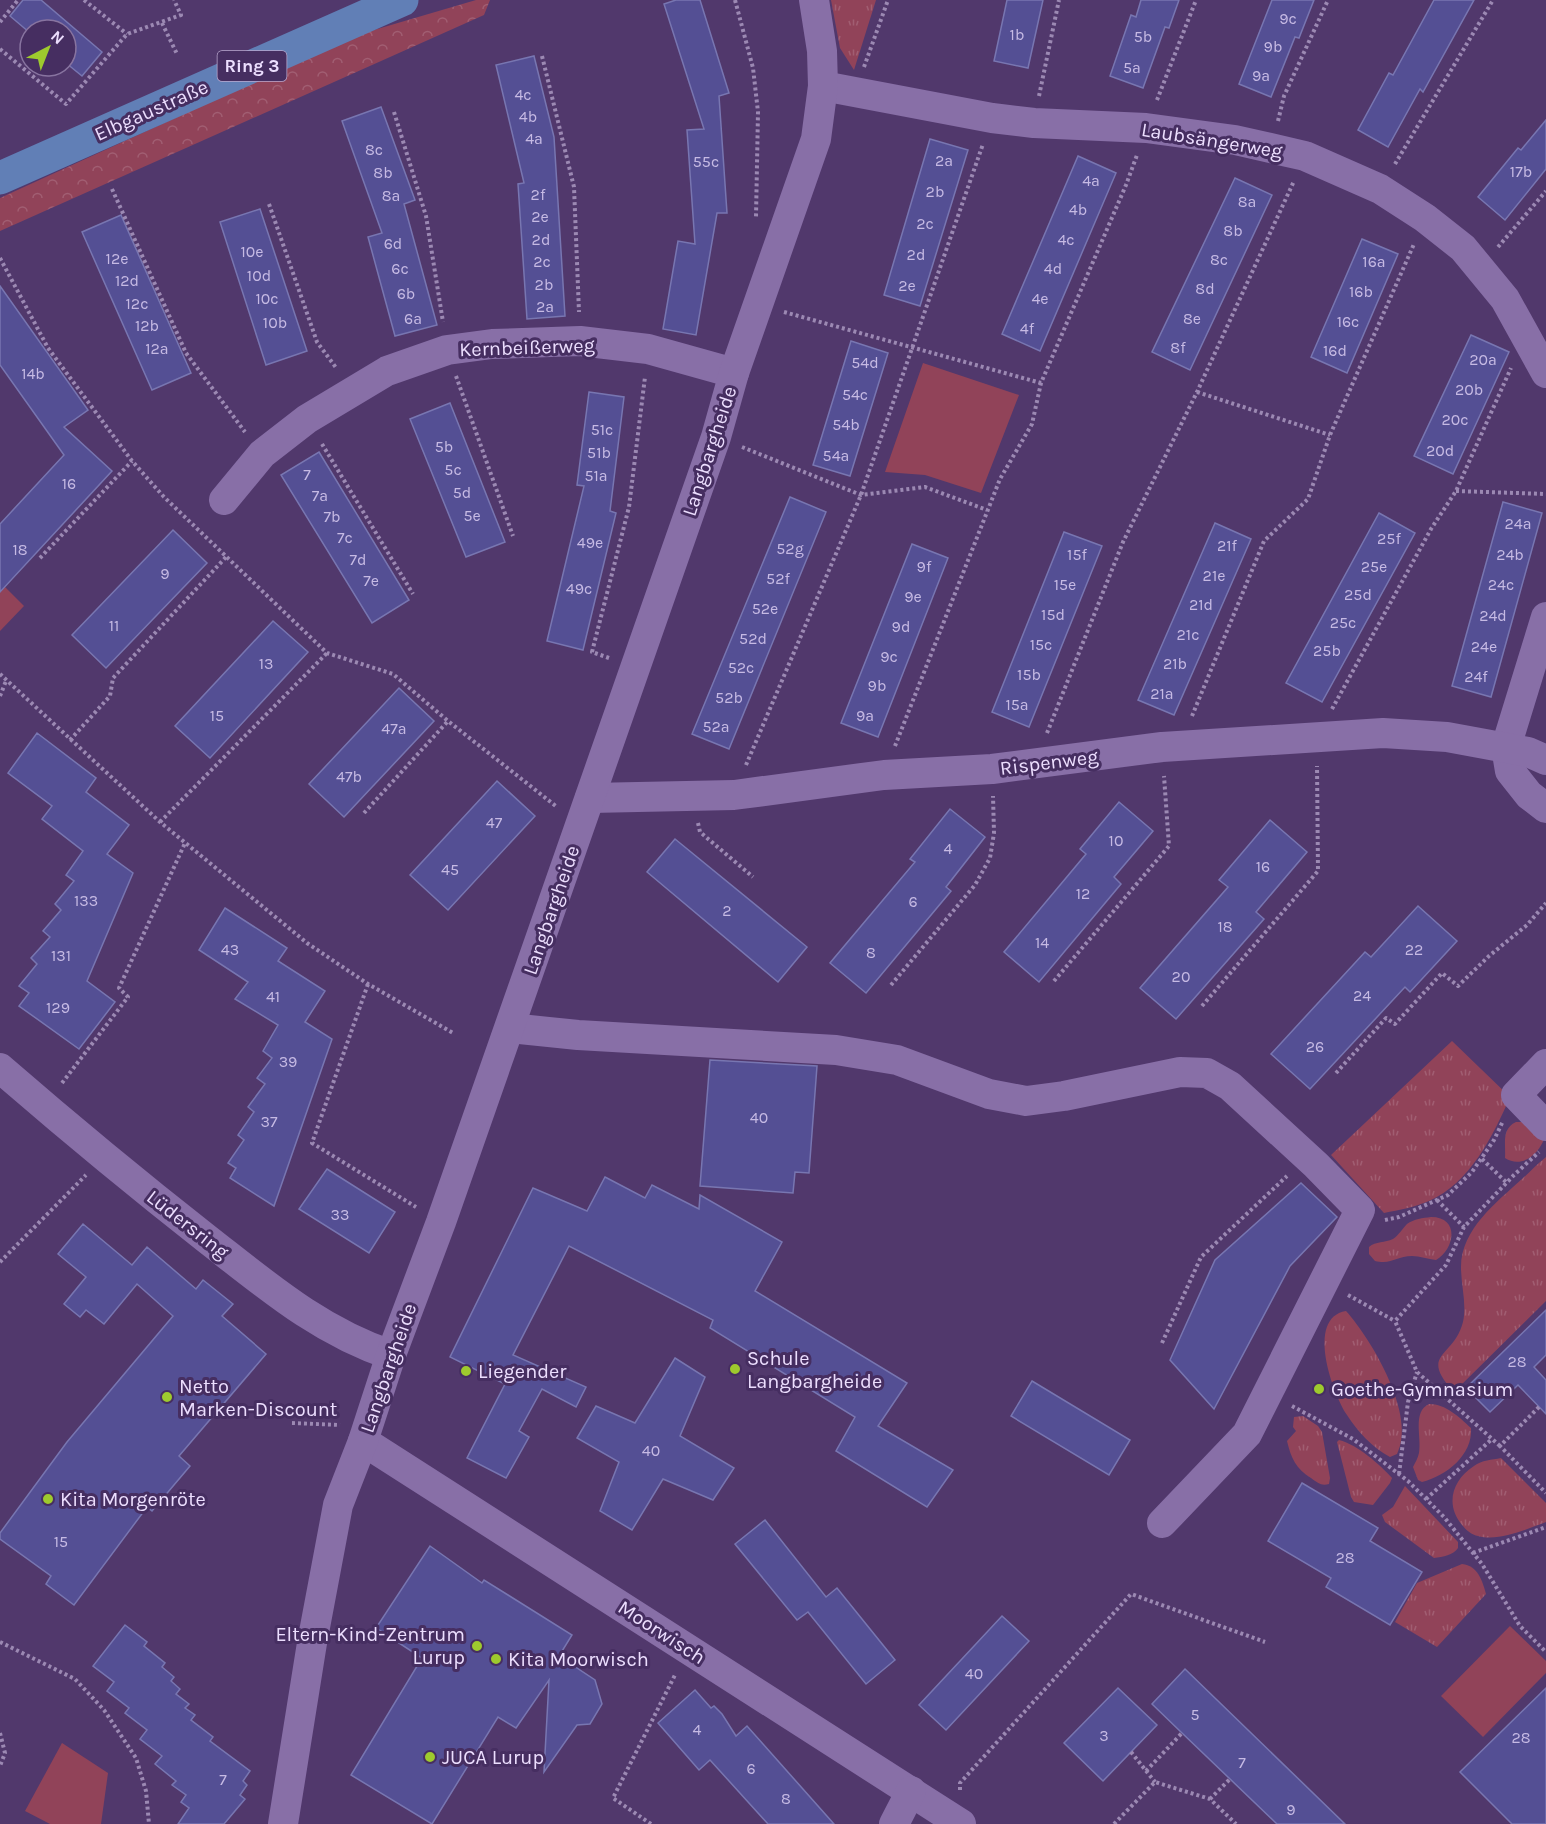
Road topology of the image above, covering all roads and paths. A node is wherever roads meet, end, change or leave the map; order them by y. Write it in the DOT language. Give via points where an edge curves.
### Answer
graph roads {
  1 [pos="18,0"];
  2 [pos="84,0"];
  3 [pos="174,0"];
  4 [pos="402,0"];
  5 [pos="735,0"];
  6 [pos="814,0"];
  7 [pos="888,0"];
  8 [pos="1059,0"];
  9 [pos="1196,0"];
  10 [pos="1328,0"];
  11 [pos="1493,0"];
  12 [pos="0,22"];
  13 [pos="162,23"];
  14 [pos="127,34"];
  15 [pos="0,49"];
  16 [pos="177,54"];
  17 [pos="542,56"];
  18 [pos="863,70"];
  19 [pos="823,86"];
  20 [pos="394,112"];
  21 [pos="992,118"];
  22 [pos="1034,123"];
  23 [pos="1146,128"];
  24 [pos="1272,147"];
  25 [pos="1305,156"];
  26 [pos="0,178"];
  27 [pos="112,189"];
  28 [pos="1380,189"];
  29 [pos="1546,190"];
  30 [pos="269,204"];
  31 [pos="1425,219"];
  32 [pos="756,227"];
  33 [pos="0,258"];
  34 [pos="1481,267"];
  35 [pos="759,305"];
  36 [pos="1527,335"];
  37 [pos="580,341"];
  38 [pos="913,348"];
  39 [pos="648,349"];
  40 [pos="447,350"];
  41 [pos="734,373"];
  42 [pos="1546,373"];
  43 [pos="1041,383"];
  44 [pos="352,390"];
  45 [pos="1197,392"];
  46 [pos="307,419"];
  47 [pos="1329,435"];
  48 [pos="716,437"];
  49 [pos="262,454"];
  50 [pos="132,461"];
  51 [pos="1456,491"];
  52 [pos="1546,494"];
  53 [pos="861,495"];
  54 [pos="224,500"];
  55 [pos="987,510"];
  56 [pos="513,536"];
  57 [pos="227,556"];
  58 [pos="40,558"];
  59 [pos="413,594"];
  60 [pos="1546,617"];
  61 [pos="327,653"];
  62 [pos="635,668"];
  63 [pos="0,674"];
  64 [pos="6,681"];
  65 [pos="0,696"];
  66 [pos="448,721"];
  67 [pos="1316,737"];
  68 [pos="70,740"];
  69 [pos="1171,747"];
  70 [pos="1506,747"];
  71 [pos="1546,759"];
  72 [pos="1034,764"];
  73 [pos="992,769"];
  74 [pos="884,775"];
  75 [pos="734,795"];
  76 [pos="691,796"];
  77 [pos="591,798"];
  78 [pos="1546,808"];
  79 [pos="364,813"];
  80 [pos="160,822"];
  81 [pos="581,826"];
  82 [pos="185,843"];
  83 [pos="753,877"];
  84 [pos="1546,903"];
  85 [pos="1054,981"];
  86 [pos="368,984"];
  87 [pos="891,985"];
  88 [pos="1202,1006"];
  89 [pos="510,1028"];
  90 [pos="453,1033"];
  91 [pos="1546,1064"];
  92 [pos="0,1068"];
  93 [pos="1335,1073"];
  94 [pos="1521,1101"];
  95 [pos="44,1107"];
  96 [pos="1546,1126"];
  97 [pos="1546,1146"];
  98 [pos="103,1157"];
  99 [pos="1308,1157"];
  100 [pos="1482,1159"];
  101 [pos="1507,1183"];
  102 [pos="1437,1200"];
  103 [pos="441,1222"];
  104 [pos="1352,1225"];
  105 [pos="1464,1227"];
  106 [pos="0,1262"];
  107 [pos="1324,1281"];
  108 [pos="1395,1321"];
  109 [pos="1162,1343"];
  110 [pos="391,1355"];
  111 [pos="1417,1372"];
  112 [pos="1268,1392"];
  113 [pos="1539,1407"];
  114 [pos="292,1423"];
  115 [pos="365,1434"];
  116 [pos="1492,1439"];
  117 [pos="1500,1446"];
  118 [pos="1399,1474"];
  119 [pos="1546,1493"];
  120 [pos="1426,1498"];
  121 [pos="1162,1523"];
  122 [pos="1546,1527"];
  123 [pos="1473,1553"];
  124 [pos="0,1642"];
  125 [pos="1265,1642"];
  126 [pos="688,1648"];
  127 [pos="1546,1652"];
  128 [pos="0,1733"];
  129 [pos="1182,1733"];
  130 [pos="1131,1752"];
  131 [pos="0,1766"];
  132 [pos="1146,1771"];
  133 [pos="1230,1779"];
  134 [pos="1155,1782"];
  135 [pos="911,1791"];
  136 [pos="1210,1798"];
  137 [pos="959,1822"];
  138 [pos="149,1824"];
  139 [pos="283,1824"];
  140 [pos="651,1824"];
  141 [pos="894,1824"];
  142 [pos="1114,1824"];
  143 [pos="1236,1824"];
  1 -- 12 [label="path"];
  2 -- 14 [label="path"];
  3 -- 13 [label="path" via="181,15"];
  4 -- 26 [label="main road, Elbgaustraße / Ring 3"];
  5 -- 32 [label="path" via="753,68 758,112"];
  6 -- 19 [label="street, Langbargheide"];
  7 -- 18 [label="path"];
  8 -- 22 [label="path"];
  9 -- 23 [label="path"];
  10 -- 24 [label="path" via="1284,96"];
  11 -- 28 [label="path"];
  13 -- 14 [label="path"];
  13 -- 16 [label="path"];
  14 -- 15 [label="path" via="66,104"];
  17 -- 37 [label="path" via="574,187"];
  19 -- 21 [label="street, Laubsängerweg"];
  19 -- 35 [label="street, Langbargheide" via="816,139"];
  20 -- 40 [label="path" via="426,216"];
  21 -- 22 [label="street, Laubsängerweg"];
  21 -- 38 [label="path"];
  22 -- 23 [label="street, Laubsängerweg"];
  23 -- 24 [label="street, Laubsängerweg"];
  23 -- 43 [label="path" via="1126,185"];
  24 -- 25 [label="street, Laubsängerweg"];
  25 -- 28 [label="street, Laubsängerweg"];
  25 -- 45 [label="path"];
  27 -- 49 [label="path" via="186,353"];
  28 -- 31 [label="street, Laubsängerweg"];
  29 -- 34 [label="path"];
  30 -- 44 [label="path" via="317,342"];
  31 -- 34 [label="street, Laubsängerweg"];
  31 -- 47 [label="path"];
  33 -- 50 [label="path" via="48,348"];
  34 -- 36 [label="street, Laubsängerweg"];
  35 -- 38 [label="path"];
  35 -- 41 [label="street, Langbargheide"];
  36 -- 42 [label="street, Laubsängerweg"];
  36 -- 51 [label="path"];
  37 -- 39 [label="street, Kernbeißerweg"];
  37 -- 40 [label="street, Kernbeißerweg"];
  38 -- 43 [label="path"];
  38 -- 53 [label="path"];
  39 -- 41 [label="street, Kernbeißerweg"];
  39 -- 62 [label="path" via="628,507 592,652"];
  40 -- 44 [label="street, Kernbeißerweg" via="387,371"];
  40 -- 56 [label="path"];
  41 -- 48 [label="street, Langbargheide"];
  43 -- 55 [label="path" via="1032,424"];
  44 -- 46 [label="street, Kernbeißerweg"];
  45 -- 47 [label="path"];
  45 -- 72 [label="path" via="1124,542"];
  46 -- 49 [label="street, Kernbeißerweg"];
  46 -- 59 [label="path"];
  47 -- 69 [label="path" via="1308,499 1264,541"];
  48 -- 53 [label="path"];
  48 -- 62 [label="street, Langbargheide"];
  49 -- 54 [label="street, Kernbeißerweg"];
  50 -- 57 [label="path"];
  50 -- 58 [label="path"];
  51 -- 52 [label="path"];
  51 -- 67 [label="path"];
  53 -- 55 [label="path" via="925,487"];
  53 -- 75 [label="path"];
  55 -- 74 [label="path"];
  57 -- 61 [label="path"];
  57 -- 68 [label="path" via="113,678 110,696"];
  60 -- 70 [label="street"];
  61 -- 66 [label="path" via="393,674"];
  61 -- 80 [label="path"];
  62 -- 77 [label="street, Langbargheide"];
  63 -- 64 [label="path"];
  64 -- 65 [label="path"];
  64 -- 68 [label="path"];
  66 -- 79 [label="path"];
  66 -- 81 [label="path"];
  67 -- 69 [label="street, Rispenweg"];
  67 -- 70 [label="street, Rispenweg" via="1404,734"];
  67 -- 88 [label="path" via="1318,871"];
  68 -- 80 [label="path"];
  69 -- 72 [label="street, Rispenweg"];
  69 -- 85 [label="path" via="1169,846"];
  70 -- 71 [label="street, Rispenweg"];
  70 -- 78 [label="street" via="1510,771 1528,795"];
  72 -- 73 [label="street, Rispenweg"];
  73 -- 74 [label="street, Rispenweg"];
  73 -- 87 [label="path" via="994,833 990,858 975,885"];
  74 -- 75 [label="street, Rispenweg"];
  75 -- 76 [label="street, Rispenweg"];
  76 -- 77 [label="street, Rispenweg"];
  76 -- 83 [label="path" via="700,832"];
  77 -- 81 [label="street, Langbargheide"];
  80 -- 82 [label="path"];
  81 -- 89 [label="street, Langbargheide"];
  82 -- 86 [label="path" via="307,943"];
  82 -- 95 [label="path" via="119,988 128,997"];
  84 -- 93 [label="path" via="1458,986 1442,973 1395,1024 1386,1018"];
  86 -- 90 [label="path"];
  86 -- 103 [label="path" via="312,1143"];
  89 -- 99 [label="street" via="836,1050 897,1060 989,1094 1026,1101 1180,1072 1207,1073 1230,1086"];
  89 -- 103 [label="street, Langbargheide"];
  91 -- 94 [label="street" via="1516,1095"];
  92 -- 95 [label="street, Lüdersring"];
  94 -- 96 [label="street"];
  94 -- 100 [label="path" via="1504,1119"];
  95 -- 98 [label="street, Lüdersring"];
  97 -- 101 [label="path"];
  98 -- 106 [label="path"];
  98 -- 110 [label="street, Lüdersring" via="291,1304 326,1328"];
  99 -- 104 [label="street" via="1360,1210"];
  99 -- 109 [label="path" via="1201,1257"];
  100 -- 101 [label="path"];
  100 -- 102 [label="path" via="1448,1196"];
  101 -- 105 [label="path"];
  102 -- 104 [label="path" via="1399,1217"];
  102 -- 105 [label="path"];
  103 -- 110 [label="street, Langbargheide"];
  104 -- 107 [label="street"];
  105 -- 108 [label="path" via="1446,1265"];
  107 -- 108 [label="path"];
  107 -- 112 [label="street"];
  108 -- 111 [label="path"];
  110 -- 115 [label="street, Langbargheide"];
  111 -- 116 [label="path"];
  111 -- 118 [label="path" via="1408,1402"];
  112 -- 118 [label="path" via="1353,1439"];
  112 -- 121 [label="street" via="1247,1434"];
  113 -- 117 [label="path"];
  114 -- 115 [label="path"];
  115 -- 126 [label="street, Moorwisch"];
  115 -- 139 [label="street, Langbargheide" via="338,1505"];
  116 -- 117 [label="path"];
  116 -- 120 [label="path"];
  117 -- 119 [label="path"];
  118 -- 120 [label="path"];
  120 -- 123 [label="path"];
  122 -- 123 [label="path"];
  123 -- 127 [label="path" via="1520,1626"];
  124 -- 138 [label="path" via="75,1679 104,1710 136,1758 146,1791"];
  125 -- 137 [label="path" via="1131,1594 960,1783"];
  126 -- 135 [label="street, Moorwisch"];
  126 -- 140 [label="path" via="613,1798"];
  128 -- 131 [label="path" via="5,1753"];
  129 -- 132 [label="path"];
  130 -- 132 [label="path"];
  132 -- 134 [label="path"];
  133 -- 136 [label="path"];
  134 -- 136 [label="path"];
  134 -- 142 [label="path"];
  135 -- 137 [label="street, Moorwisch"];
  135 -- 141 [label="street"];
  136 -- 143 [label="path"];
}
